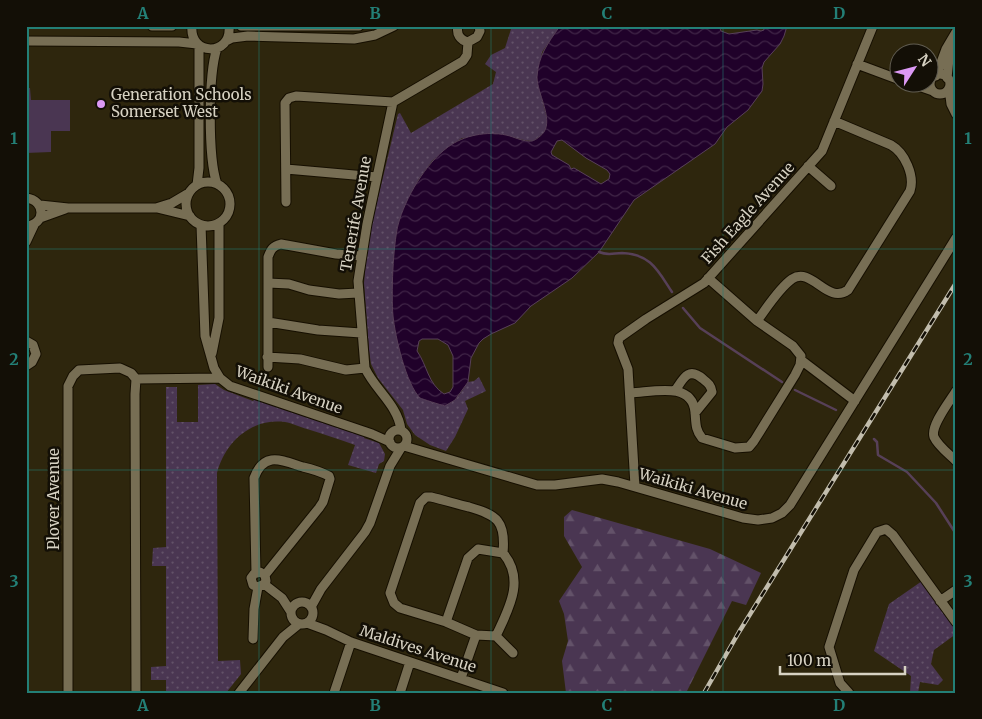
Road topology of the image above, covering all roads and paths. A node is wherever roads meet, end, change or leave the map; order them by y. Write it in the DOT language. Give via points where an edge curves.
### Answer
graph roads {
  1 [pos="152,26"];
  2 [pos="172,26"];
  3 [pos="192,26"];
  4 [pos="228,26"];
  5 [pos="241,26"];
  6 [pos="359,26"];
  7 [pos="394,26"];
  8 [pos="458,26"];
  9 [pos="479,26"];
  10 [pos="873,26"];
  11 [pos="956,32"];
  12 [pos="26,41"];
  13 [pos="226,41"];
  14 [pos="468,42"];
  15 [pos="198,44"];
  16 [pos="217,48"];
  17 [pos="952,48"];
  18 [pos="858,64"];
  19 [pos="940,65"];
  20 [pos="890,76"];
  21 [pos="940,76"];
  22 [pos="947,78"];
  23 [pos="941,91"];
  24 [pos="393,102"];
  25 [pos="956,114"];
  26 [pos="834,121"];
  27 [pos="808,166"];
  28 [pos="286,169"];
  29 [pos="377,176"];
  30 [pos="217,184"];
  31 [pos="197,185"];
  32 [pos="831,186"];
  33 [pos="189,192"];
  34 [pos="26,198"];
  35 [pos="286,202"];
  36 [pos="40,205"];
  37 [pos="68,208"];
  38 [pos="156,208"];
  39 [pos="190,216"];
  40 [pos="33,223"];
  41 [pos="219,223"];
  42 [pos="201,225"];
  43 [pos="956,238"];
  44 [pos="26,242"];
  45 [pos="361,256"];
  46 [pos="708,278"];
  47 [pos="268,283"];
  48 [pos="358,294"];
  49 [pos="757,321"];
  50 [pos="268,322"];
  51 [pos="361,334"];
  52 [pos="27,339"];
  53 [pos="211,356"];
  54 [pos="801,360"];
  55 [pos="28,365"];
  56 [pos="365,368"];
  57 [pos="26,374"];
  58 [pos="220,378"];
  59 [pos="136,379"];
  60 [pos="675,391"];
  61 [pos="956,391"];
  62 [pos="631,393"];
  63 [pos="855,400"];
  64 [pos="695,413"];
  65 [pos="398,439"];
  66 [pos="956,461"];
  67 [pos="635,486"];
  68 [pos="503,553"];
  69 [pos="261,580"];
  70 [pos="320,589"];
  71 [pos="956,590"];
  72 [pos="282,598"];
  73 [pos="940,601"];
  74 [pos="299,603"];
  75 [pos="312,611"];
  76 [pos="291,614"];
  77 [pos="446,622"];
  78 [pos="956,622"];
  79 [pos="303,624"];
  80 [pos="326,630"];
  81 [pos="476,635"];
  82 [pos="496,636"];
  83 [pos="283,637"];
  84 [pos="253,639"];
  85 [pos="351,642"];
  86 [pos="514,653"];
  87 [pos="410,662"];
  88 [pos="460,678"];
  89 [pos="68,693"];
  90 [pos="136,693"];
  91 [pos="239,693"];
  92 [pos="334,693"];
  93 [pos="400,693"];
  94 [pos="503,693"];
  95 [pos="849,693"];
  1 -- 2 [label="street"];
  3 -- 15 [label="street" via="192,36"];
  4 -- 13 [label="street"];
  5 -- 6 [label="street"];
  7 -- 13 [label="street" via="375,35 354,39 255,36"];
  8 -- 14 [label="street" via="459,36"];
  9 -- 14 [label="street" via="478,38"];
  10 -- 18 [label="street, Fish Eagle Avenue"];
  11 -- 17 [label="street"];
  12 -- 15 [label="street"];
  13 -- 16 [label="street"];
  14 -- 24 [label="street" via="463,62"];
  15 -- 16 [label="street" via="208,49"];
  15 -- 31 [label="street"];
  16 -- 30 [label="street" via="212,73 211,118 212,164"];
  17 -- 19 [label="street"];
  17 -- 22 [label="street"];
  18 -- 20 [label="street"];
  18 -- 26 [label="street, Fish Eagle Avenue"];
  21 -- 22 [label="street"];
  22 -- 23 [label="street" via="950,83"];
  23 -- 25 [label="street"];
  24 -- 28 [label="street" via="289,98 285,103"];
  24 -- 29 [label="street, Tenerife Avenue"];
  26 -- 27 [label="street, Fish Eagle Avenue" via="822,151"];
  26 -- 49 [label="street" via="898,150 910,176 910,191 848,290 832,294 808,278 797,277 788,283"];
  27 -- 32 [label="street, Fish Eagle Avenue"];
  27 -- 46 [label="street, Fish Eagle Avenue"];
  28 -- 29 [label="street"];
  28 -- 35 [label="street"];
  29 -- 45 [label="street, Tenerife Avenue"];
  30 -- 31 [label="street"];
  30 -- 41 [label="street" via="226,192 230,205 225,219"];
  31 -- 33 [label="street"];
  33 -- 38 [label="street"];
  33 -- 39 [label="street" via="186,206"];
  34 -- 36 [label="street"];
  36 -- 37 [label="street"];
  36 -- 40 [label="street"];
  37 -- 38 [label="street"];
  37 -- 40 [label="street"];
  38 -- 39 [label="street"];
  39 -- 42 [label="street"];
  40 -- 44 [label="street"];
  41 -- 42 [label="street"];
  41 -- 53 [label="street" via="219,318"];
  42 -- 53 [label="street, Waikiki Avenue" via="205,336"];
  43 -- 63 [label="street, Waikiki Avenue"];
  45 -- 47 [label="street" via="281,244 274,246 268,256"];
  45 -- 48 [label="street, Tenerife Avenue"];
  46 -- 49 [label="street"];
  46 -- 62 [label="street, Fish Eagle Avenue" via="620,338 618,343 628,369"];
  47 -- 48 [label="street"];
  47 -- 50 [label="street"];
  48 -- 51 [label="street, Tenerife Avenue"];
  49 -- 54 [label="street" via="794,346"];
  50 -- 51 [label="street"];
  50 -- 56 [label="street" via="268,362 300,359 346,370"];
  51 -- 56 [label="street, Tenerife Avenue"];
  52 -- 55 [label="street" via="36,354"];
  53 -- 58 [label="street, Waikiki Avenue"];
  54 -- 63 [label="street"];
  54 -- 64 [label="street" via="795,376 749,448 735,448 702,438 698,434"];
  55 -- 57 [label="street"];
  56 -- 65 [label="street, Tenerife Avenue" via="395,412"];
  58 -- 59 [label="street, Plover Avenue"];
  58 -- 65 [label="street, Waikiki Avenue" via="230,386 372,434"];
  59 -- 89 [label="street, Plover Avenue" via="120,368 79,370 68,386"];
  59 -- 90 [label="street"];
  60 -- 62 [label="street"];
  60 -- 64 [label="street" via="689,396"];
  60 -- 64 [label="street" via="690,374 697,374 711,385 712,392"];
  61 -- 66 [label="street" via="934,432 939,444"];
  62 -- 67 [label="street"];
  63 -- 67 [label="street, Waikiki Avenue" via="790,506 772,518 743,518"];
  65 -- 67 [label="street, Waikiki Avenue" via="426,452 537,485 602,479"];
  65 -- 70 [label="street" via="367,527"];
  68 -- 77 [label="street" via="478,549 468,558"];
  68 -- 77 [label="street" via="504,536 500,524 489,513 431,497 422,499 390,593 391,599 400,608"];
  68 -- 82 [label="street" via="515,587"];
  69 -- 69 [label="street" via="254,478 257,468 276,458 327,474 330,479 323,502"];
  69 -- 72 [label="street"];
  69 -- 84 [label="street" via="254,609"];
  70 -- 74 [label="street"];
  70 -- 75 [label="street"];
  71 -- 73 [label="street"];
  72 -- 74 [label="street"];
  72 -- 76 [label="street"];
  73 -- 78 [label="street"];
  73 -- 95 [label="street" via="889,530 877,532 854,570 829,647 840,683"];
  74 -- 75 [label="street"];
  74 -- 76 [label="street"];
  75 -- 79 [label="street"];
  75 -- 80 [label="street, Maldives Avenue"];
  76 -- 79 [label="street"];
  76 -- 83 [label="street"];
  77 -- 81 [label="street"];
  79 -- 80 [label="street, Maldives Avenue"];
  79 -- 83 [label="street"];
  80 -- 85 [label="street, Maldives Avenue"];
  81 -- 82 [label="street"];
  81 -- 88 [label="street"];
  82 -- 86 [label="street"];
  83 -- 91 [label="street"];
  85 -- 87 [label="street, Maldives Avenue"];
  85 -- 92 [label="street"];
  87 -- 88 [label="street, Maldives Avenue"];
  87 -- 93 [label="street"];
  88 -- 94 [label="street, Maldives Avenue"];
}
